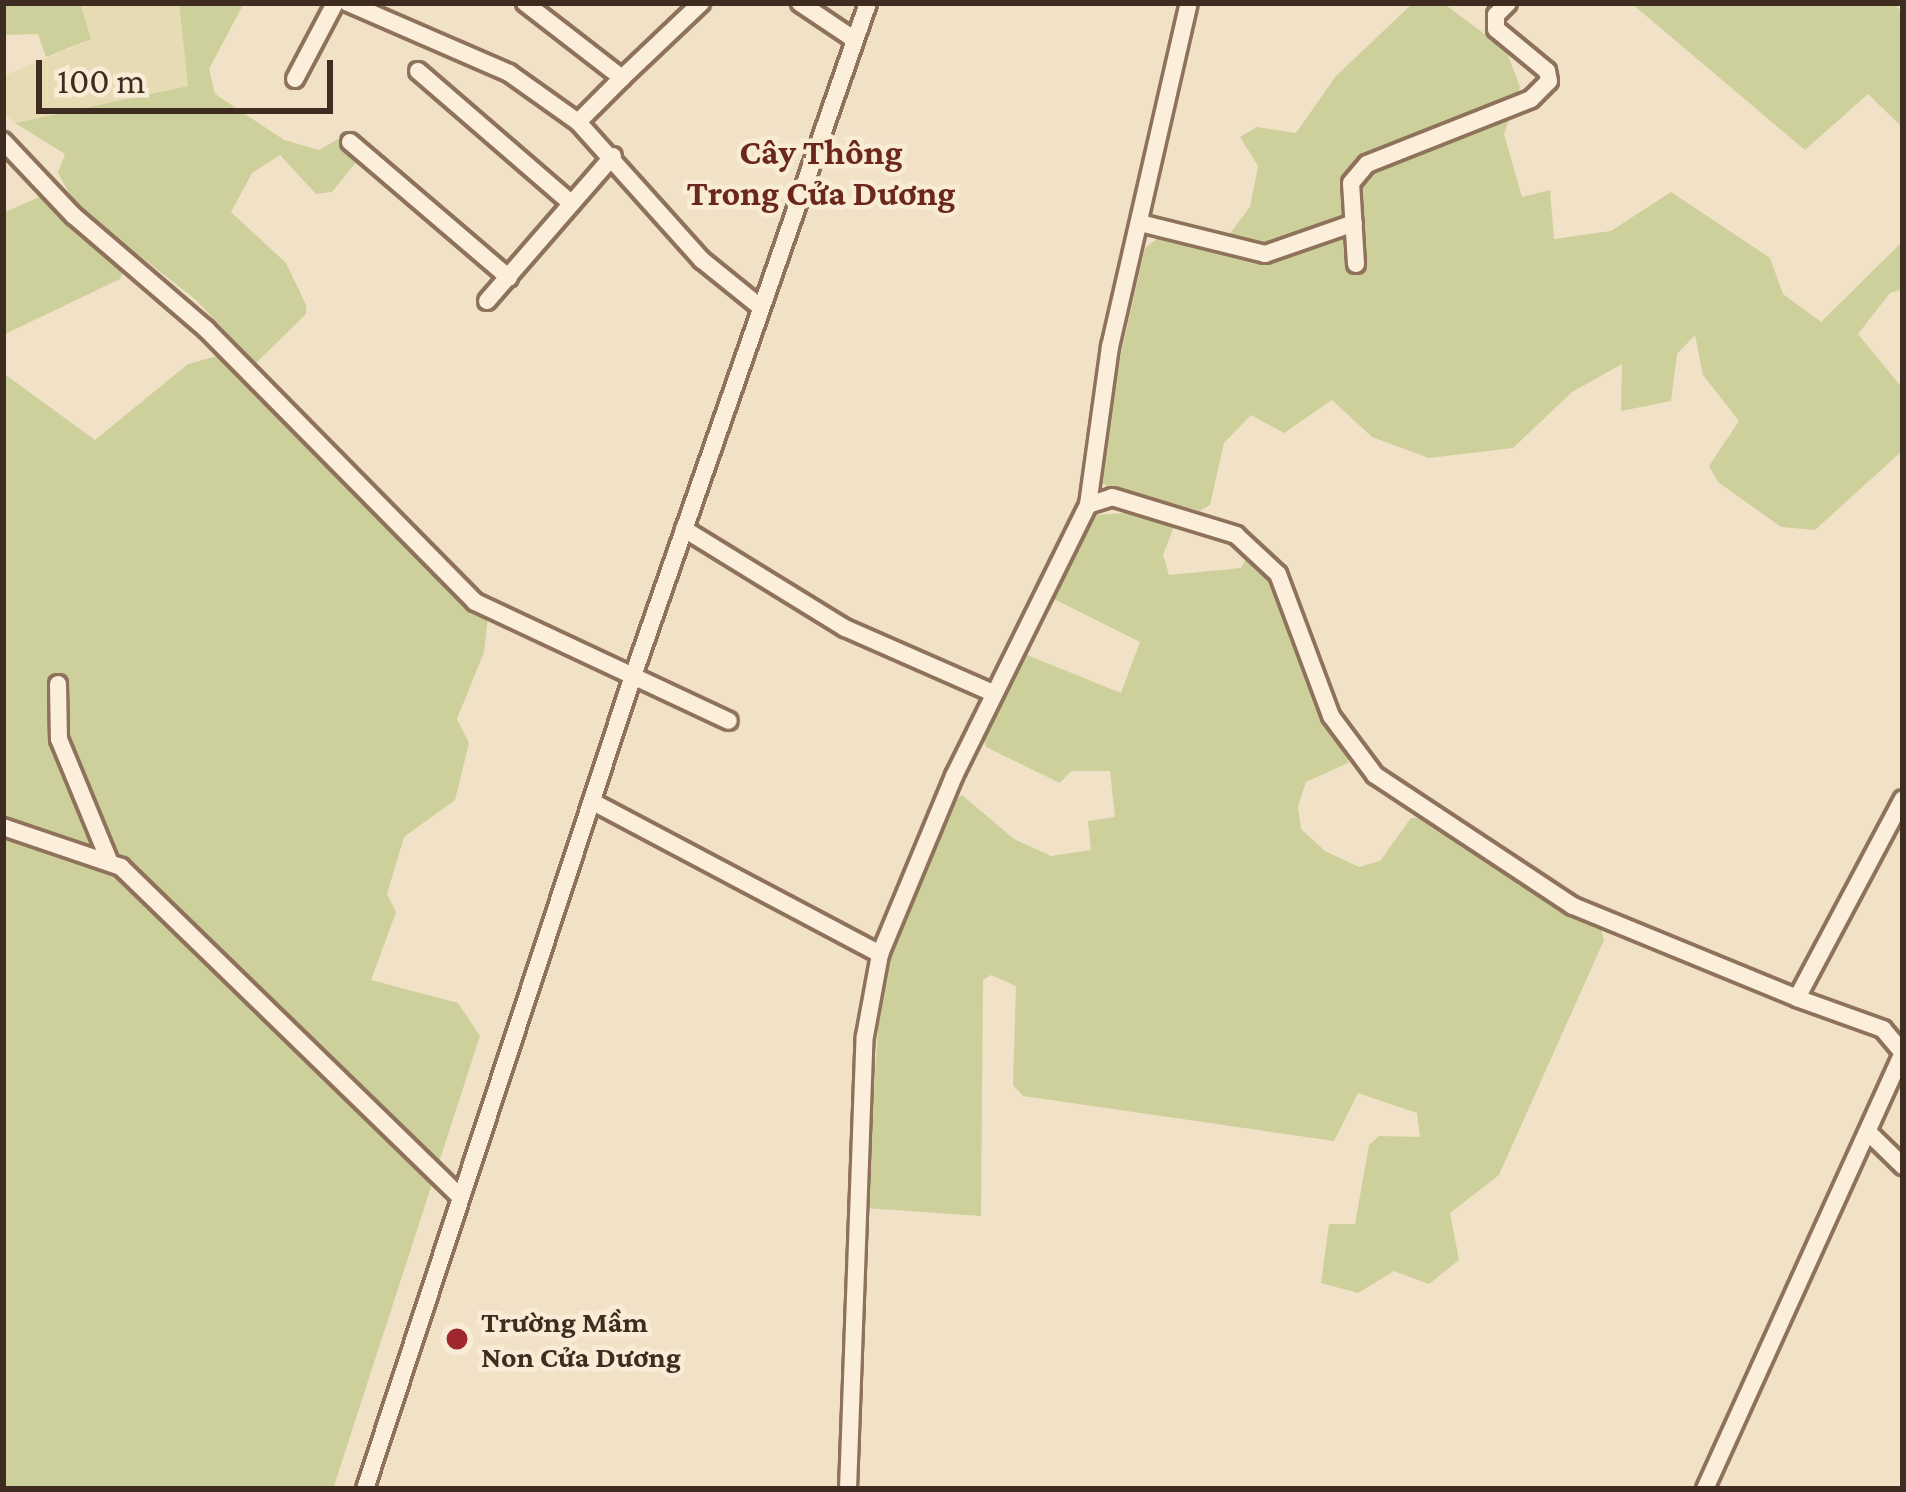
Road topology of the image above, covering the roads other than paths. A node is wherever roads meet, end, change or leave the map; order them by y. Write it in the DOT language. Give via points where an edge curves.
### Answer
graph roads {
  1 [pos="335,3"];
  2 [pos="348,3"];
  3 [pos="525,3"];
  4 [pos="701,3"];
  5 [pos="800,3"];
  6 [pos="868,3"];
  7 [pos="1190,3"];
  8 [pos="1508,3"];
  9 [pos="852,38"];
  10 [pos="418,71"];
  11 [pos="622,78"];
  12 [pos="296,80"];
  13 [pos="578,122"];
  14 [pos="3,141"];
  15 [pos="350,142"];
  16 [pos="613,157"];
  17 [pos="572,204"];
  18 [pos="1140,224"];
  19 [pos="1354,224"];
  20 [pos="1356,264"];
  21 [pos="509,278"];
  22 [pos="487,301"];
  23 [pos="759,306"];
  24 [pos="1088,505"];
  25 [pos="684,529"];
  26 [pos="633,676"];
  27 [pos="58,684"];
  28 [pos="993,694"];
  29 [pos="729,721"];
  30 [pos="1903,799"];
  31 [pos="593,802"];
  32 [pos="3,827"];
  33 [pos="108,857"];
  34 [pos="880,954"];
  35 [pos="1797,998"];
  36 [pos="1901,1042"];
  37 [pos="1868,1132"];
  38 [pos="1903,1166"];
  39 [pos="460,1197"];
  40 [pos="365,1489"];
  41 [pos="848,1489"];
  42 [pos="1705,1489"];
  1 -- 12 [label="street"];
  2 -- 13 [label="street" via="509,73"];
  3 -- 11 [label="street"];
  4 -- 11 [label="street"];
  5 -- 9 [label="street"];
  6 -- 9 [label="street"];
  7 -- 18 [label="street"];
  8 -- 19 [label="street" via="1496,29 1547,70 1549,81 1531,98 1367,164 1351,183"];
  9 -- 23 [label="street"];
  10 -- 17 [label="street"];
  11 -- 13 [label="street"];
  13 -- 16 [label="street"];
  14 -- 26 [label="street" via="74,216 206,329 475,602"];
  15 -- 21 [label="street"];
  16 -- 17 [label="street"];
  16 -- 23 [label="street" via="702,260"];
  17 -- 21 [label="street"];
  18 -- 19 [label="street" via="1265,254"];
  18 -- 24 [label="street" via="1109,347"];
  19 -- 20 [label="street"];
  21 -- 22 [label="street"];
  23 -- 25 [label="street"];
  24 -- 28 [label="street"];
  24 -- 35 [label="street" via="1112,497 1236,535 1278,574 1331,716 1375,775 1573,906"];
  25 -- 26 [label="street"];
  25 -- 28 [label="street" via="844,628"];
  26 -- 29 [label="street"];
  26 -- 31 [label="street"];
  27 -- 33 [label="street" via="58,739"];
  28 -- 34 [label="street"];
  30 -- 35 [label="street"];
  31 -- 34 [label="street"];
  31 -- 39 [label="street"];
  32 -- 33 [label="street"];
  33 -- 39 [label="street"];
  34 -- 41 [label="street" via="865,1036"];
  35 -- 36 [label="street" via="1867,1021"];
  36 -- 37 [label="street" via="1900,1067"];
  37 -- 38 [label="street"];
  37 -- 42 [label="street"];
  39 -- 40 [label="street"];
}
